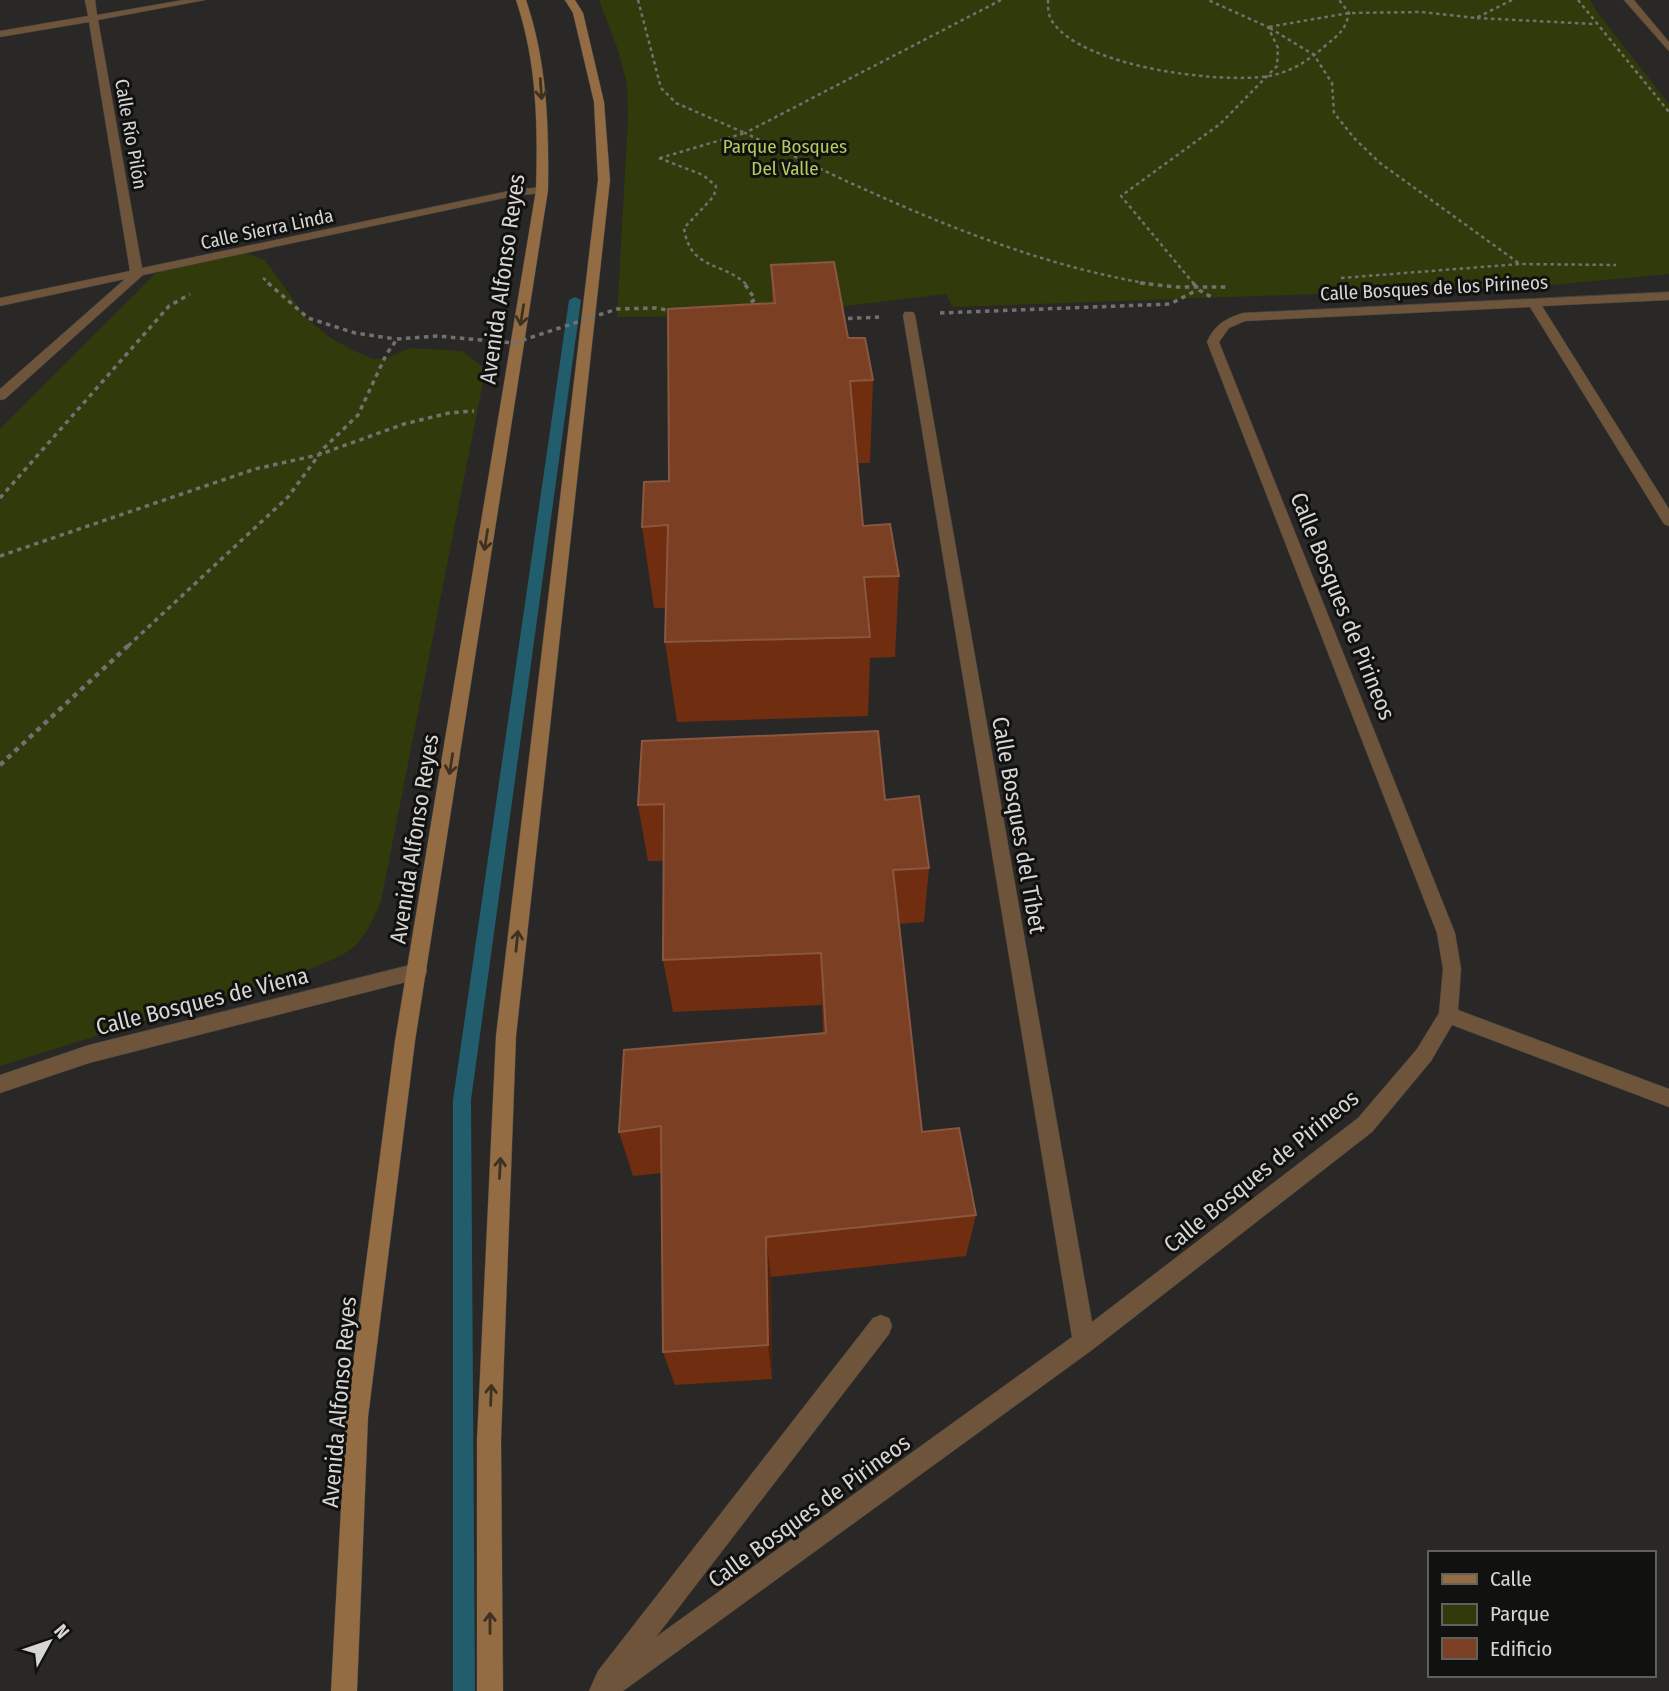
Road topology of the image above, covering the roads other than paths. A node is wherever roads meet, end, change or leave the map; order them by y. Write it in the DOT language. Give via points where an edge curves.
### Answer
graph roads {
  1 [pos="90,0"];
  2 [pos="200,0"];
  3 [pos="521,0"];
  4 [pos="1629,0"];
  5 [pos="574,4"];
  6 [pos="94,19"];
  7 [pos="0,34"];
  8 [pos="1669,48"];
  9 [pos="542,190"];
  10 [pos="137,275"];
  11 [pos="1669,296"];
  12 [pos="0,302"];
  13 [pos="1534,303"];
  14 [pos="909,315"];
  15 [pos="1213,341"];
  16 [pos="0,396"];
  17 [pos="1669,521"];
  18 [pos="418,971"];
  19 [pos="1448,1015"];
  20 [pos="0,1084"];
  21 [pos="1669,1098"];
  22 [pos="881,1326"];
  23 [pos="1084,1342"];
  24 [pos="344,1691"];
  25 [pos="490,1691"];
  26 [pos="600,1691"];
  1 -- 6 [label="street, Calle Río Pilón"];
  2 -- 6 [label="street"];
  3 -- 9 [label="main road, Avenida Alfonso Reyes, one-way" via="539,67 544,128"];
  4 -- 8 [label="street"];
  25 -- 5 [label="main road, one-way" via="489,1440 506,1036 604,180 599,102"];
  6 -- 7 [label="street"];
  6 -- 10 [label="street, Calle Río Pilón"];
  9 -- 10 [label="street, Calle Sierra Linda"];
  9 -- 18 [label="main road, Avenida Alfonso Reyes, one-way"];
  10 -- 12 [label="street, Calle Sierra Linda"];
  10 -- 16 [label="street"];
  11 -- 13 [label="street, Calle Bosques de los Pirineos"];
  13 -- 15 [label="street, Calle Bosques de los Pirineos" via="1243,317 1227,323"];
  13 -- 17 [label="street"];
  14 -- 23 [label="street, Calle Bosques del Tíbet"];
  15 -- 19 [label="street, Calle Bosques de Pirineos" via="1446,933 1452,969"];
  18 -- 20 [label="street, Calle Bosques de Viena" via="89,1054"];
  18 -- 24 [label="main road, Avenida Alfonso Reyes" via="357,1416"];
  19 -- 21 [label="street"];
  19 -- 23 [label="street, Calle Bosques de Pirineos" via="1424,1055 1365,1125"];
  22 -- 26 [label="street"];
  23 -- 26 [label="street, Calle Bosques de Pirineos"];
}
